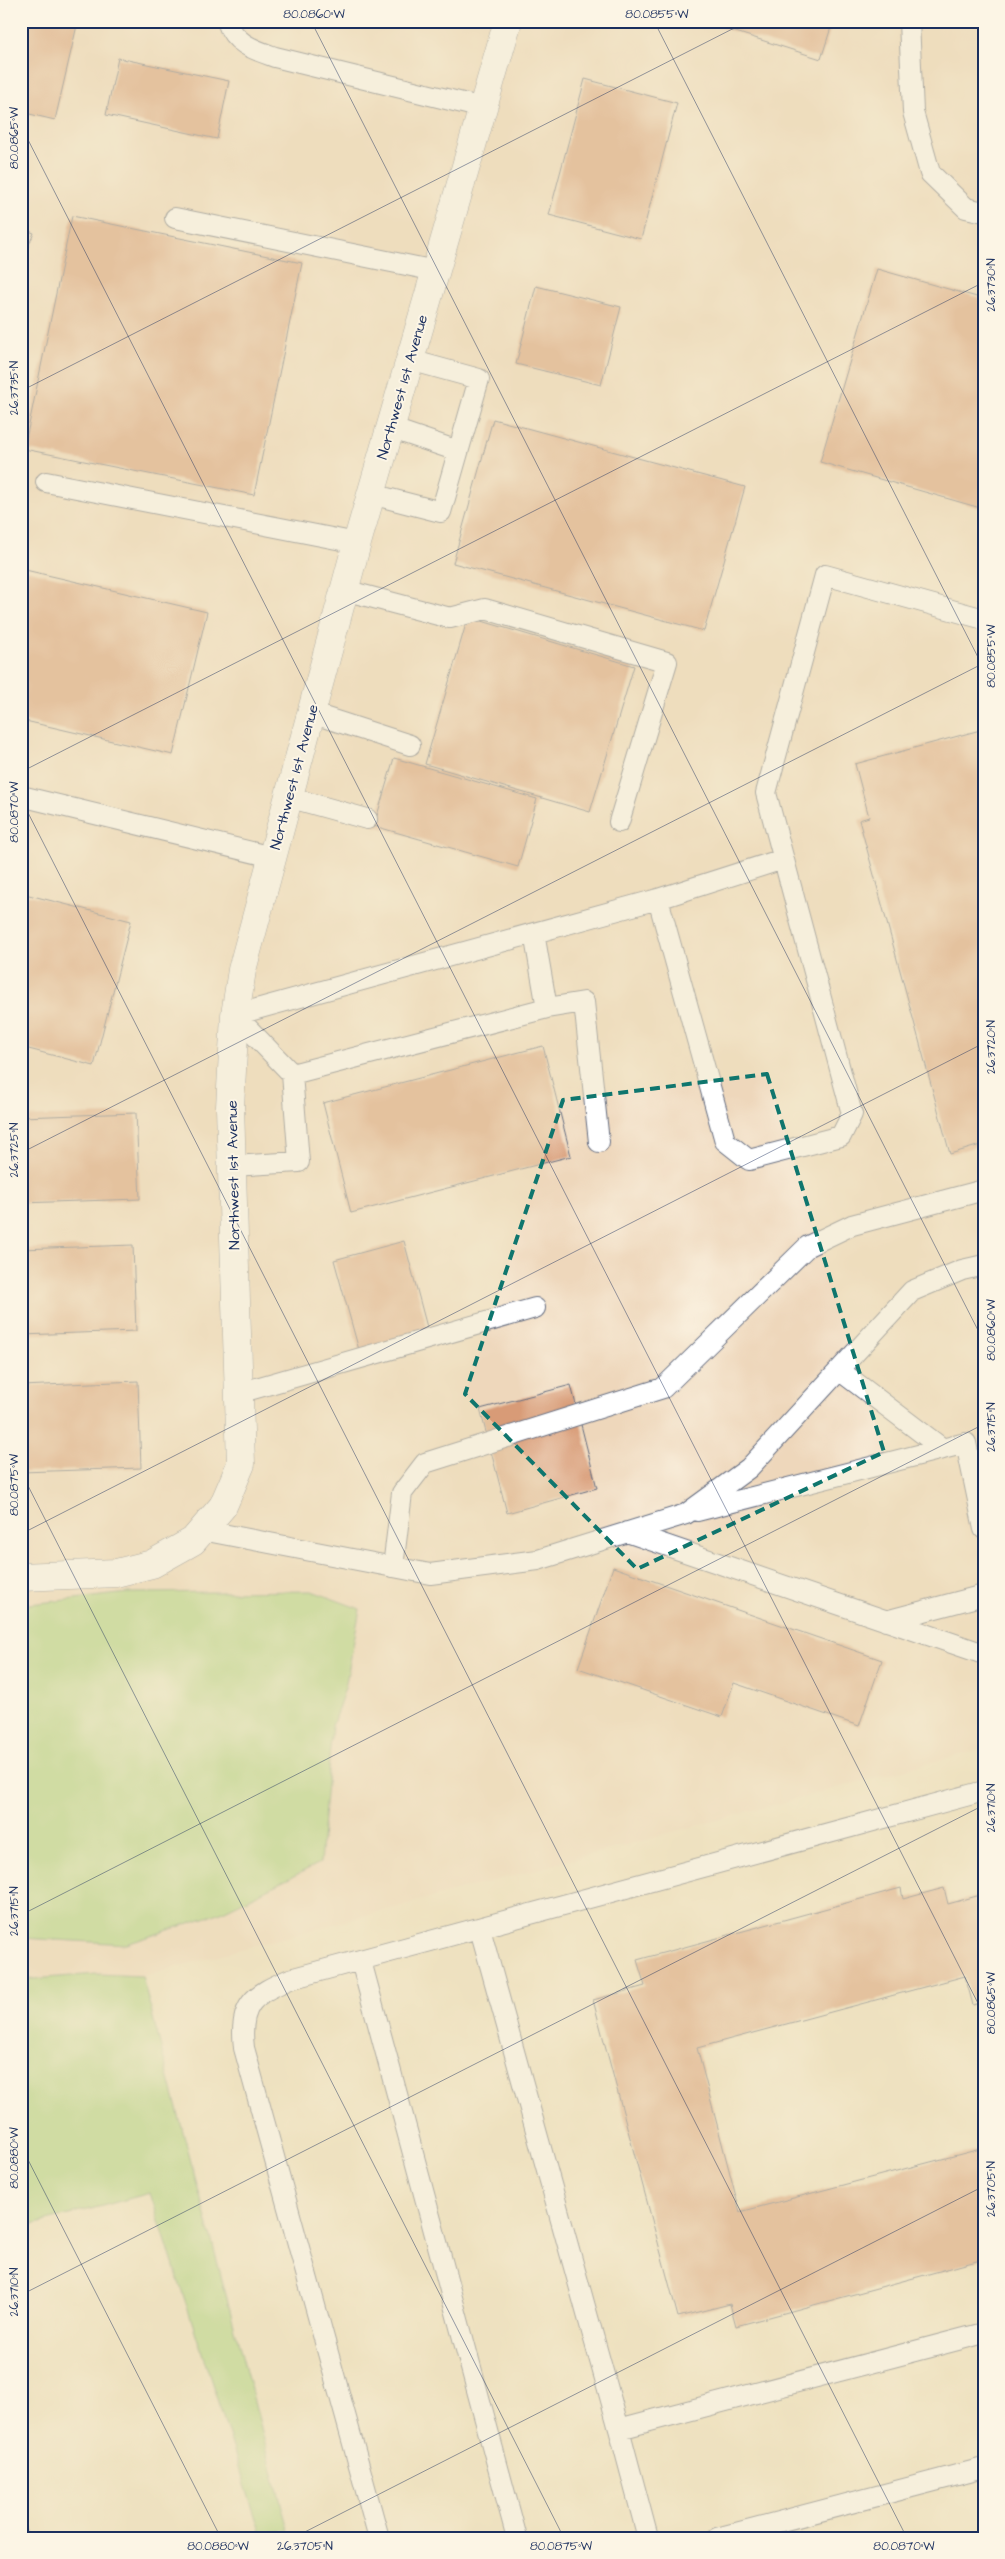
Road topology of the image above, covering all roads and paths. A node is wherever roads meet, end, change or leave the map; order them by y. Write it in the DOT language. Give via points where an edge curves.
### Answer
graph roads {
  1 [pos="227,21"];
  2 [pos="508,21"];
  3 [pos="909,21"];
  4 [pos="483,108"];
  5 [pos="984,212"];
  6 [pos="175,218"];
  7 [pos="436,271"];
  8 [pos="410,360"];
  9 [pos="390,428"];
  10 [pos="458,450"];
  11 [pos="46,482"];
  12 [pos="371,494"];
  13 [pos="357,542"];
  14 [pos="344,590"];
  15 [pos="984,619"];
  16 [pos="311,713"];
  17 [pos="410,745"];
  18 [pos="21,796"];
  19 [pos="288,797"];
  20 [pos="367,819"];
  21 [pos="619,822"];
  22 [pos="272,858"];
  23 [pos="783,859"];
  24 [pos="658,899"];
  25 [pos="534,933"];
  26 [pos="547,1008"];
  27 [pos="235,1015"];
  28 [pos="292,1074"];
  29 [pos="599,1142"];
  30 [pos="232,1166"];
  31 [pos="984,1190"];
  32 [pos="984,1265"];
  33 [pos="535,1308"];
  34 [pos="840,1370"];
  35 [pos="238,1393"];
  36 [pos="943,1448"];
  37 [pos="686,1514"];
  38 [pos="984,1529"];
  39 [pos="627,1532"];
  40 [pos="197,1536"];
  41 [pos="392,1567"];
  42 [pos="21,1577"];
  43 [pos="984,1595"];
  44 [pos="886,1621"];
  45 [pos="984,1654"];
  46 [pos="984,1792"];
  47 [pos="480,1929"];
  48 [pos="361,1961"];
  49 [pos="984,2334"];
  50 [pos="619,2429"];
  51 [pos="984,2468"];
  52 [pos="379,2538"];
  53 [pos="517,2538"];
  54 [pos="648,2538"];
  55 [pos="717,2538"];
  1 -- 4 [label="lane" via="229,30 246,47 275,57"];
  2 -- 4 [label="street, Northwest 1st Avenue"];
  3 -- 5 [label="lane" via="913,112 930,174 966,208"];
  4 -- 7 [label="street, Northwest 1st Avenue"];
  6 -- 7 [label="lane"];
  7 -- 8 [label="street, Northwest 1st Avenue"];
  8 -- 9 [label="street, Northwest 1st Avenue"];
  8 -- 10 [label="lane" via="479,379"];
  9 -- 10 [label="lane"];
  9 -- 12 [label="street, Northwest 1st Avenue"];
  10 -- 12 [label="lane" via="441,512"];
  11 -- 13 [label="lane"];
  12 -- 13 [label="street, Northwest 1st Avenue"];
  13 -- 14 [label="street, Northwest 1st Avenue"];
  14 -- 16 [label="street, Northwest 1st Avenue"];
  14 -- 21 [label="lane" via="450,618 484,608 667,662"];
  15 -- 23 [label="lane" via="825,575 766,793"];
  16 -- 17 [label="lane"];
  16 -- 19 [label="street, Northwest 1st Avenue"];
  18 -- 22 [label="lane"];
  19 -- 20 [label="lane"];
  19 -- 22 [label="street, Northwest 1st Avenue"];
  22 -- 27 [label="street, Northwest 1st Avenue" via="242,970"];
  23 -- 24 [label="lane"];
  23 -- 24 [label="lane" via="852,1114 841,1136 749,1160 726,1141"];
  24 -- 25 [label="lane"];
  25 -- 26 [label="lane"];
  25 -- 27 [label="lane"];
  26 -- 28 [label="lane"];
  26 -- 29 [label="lane" via="584,1002"];
  27 -- 28 [label="lane"];
  27 -- 30 [label="street, Northwest 1st Avenue" via="230,1107"];
  28 -- 30 [label="lane" via="298,1162"];
  30 -- 35 [label="street, Northwest 1st Avenue"];
  31 -- 41 [label="lane" via="852,1225 808,1246 663,1388 425,1463 402,1493"];
  32 -- 34 [label="lane" via="962,1270 912,1291"];
  33 -- 35 [label="lane"];
  34 -- 36 [label="lane"];
  34 -- 37 [label="lane" via="749,1468"];
  35 -- 40 [label="street, Northwest 1st Avenue" via="240,1464 223,1506"];
  36 -- 37 [label="lane"];
  36 -- 38 [label="lane" via="966,1443"];
  37 -- 39 [label="lane"];
  39 -- 41 [label="lane" via="538,1560 430,1574"];
  39 -- 44 [label="lane"];
  40 -- 41 [label="lane"];
  40 -- 42 [label="street, Northwest 1st Avenue" via="152,1564 116,1573"];
  43 -- 44 [label="lane"];
  44 -- 45 [label="lane"];
  46 -- 47 [label="lane"];
  47 -- 48 [label="lane"];
  47 -- 50 [label="lane"];
  48 -- 52 [label="lane" via="290,1979 270,1988 255,1997 242,2027 244,2048"];
  48 -- 53 [label="lane"];
  49 -- 50 [label="lane"];
  50 -- 54 [label="lane"];
  51 -- 55 [label="lane"];
}
